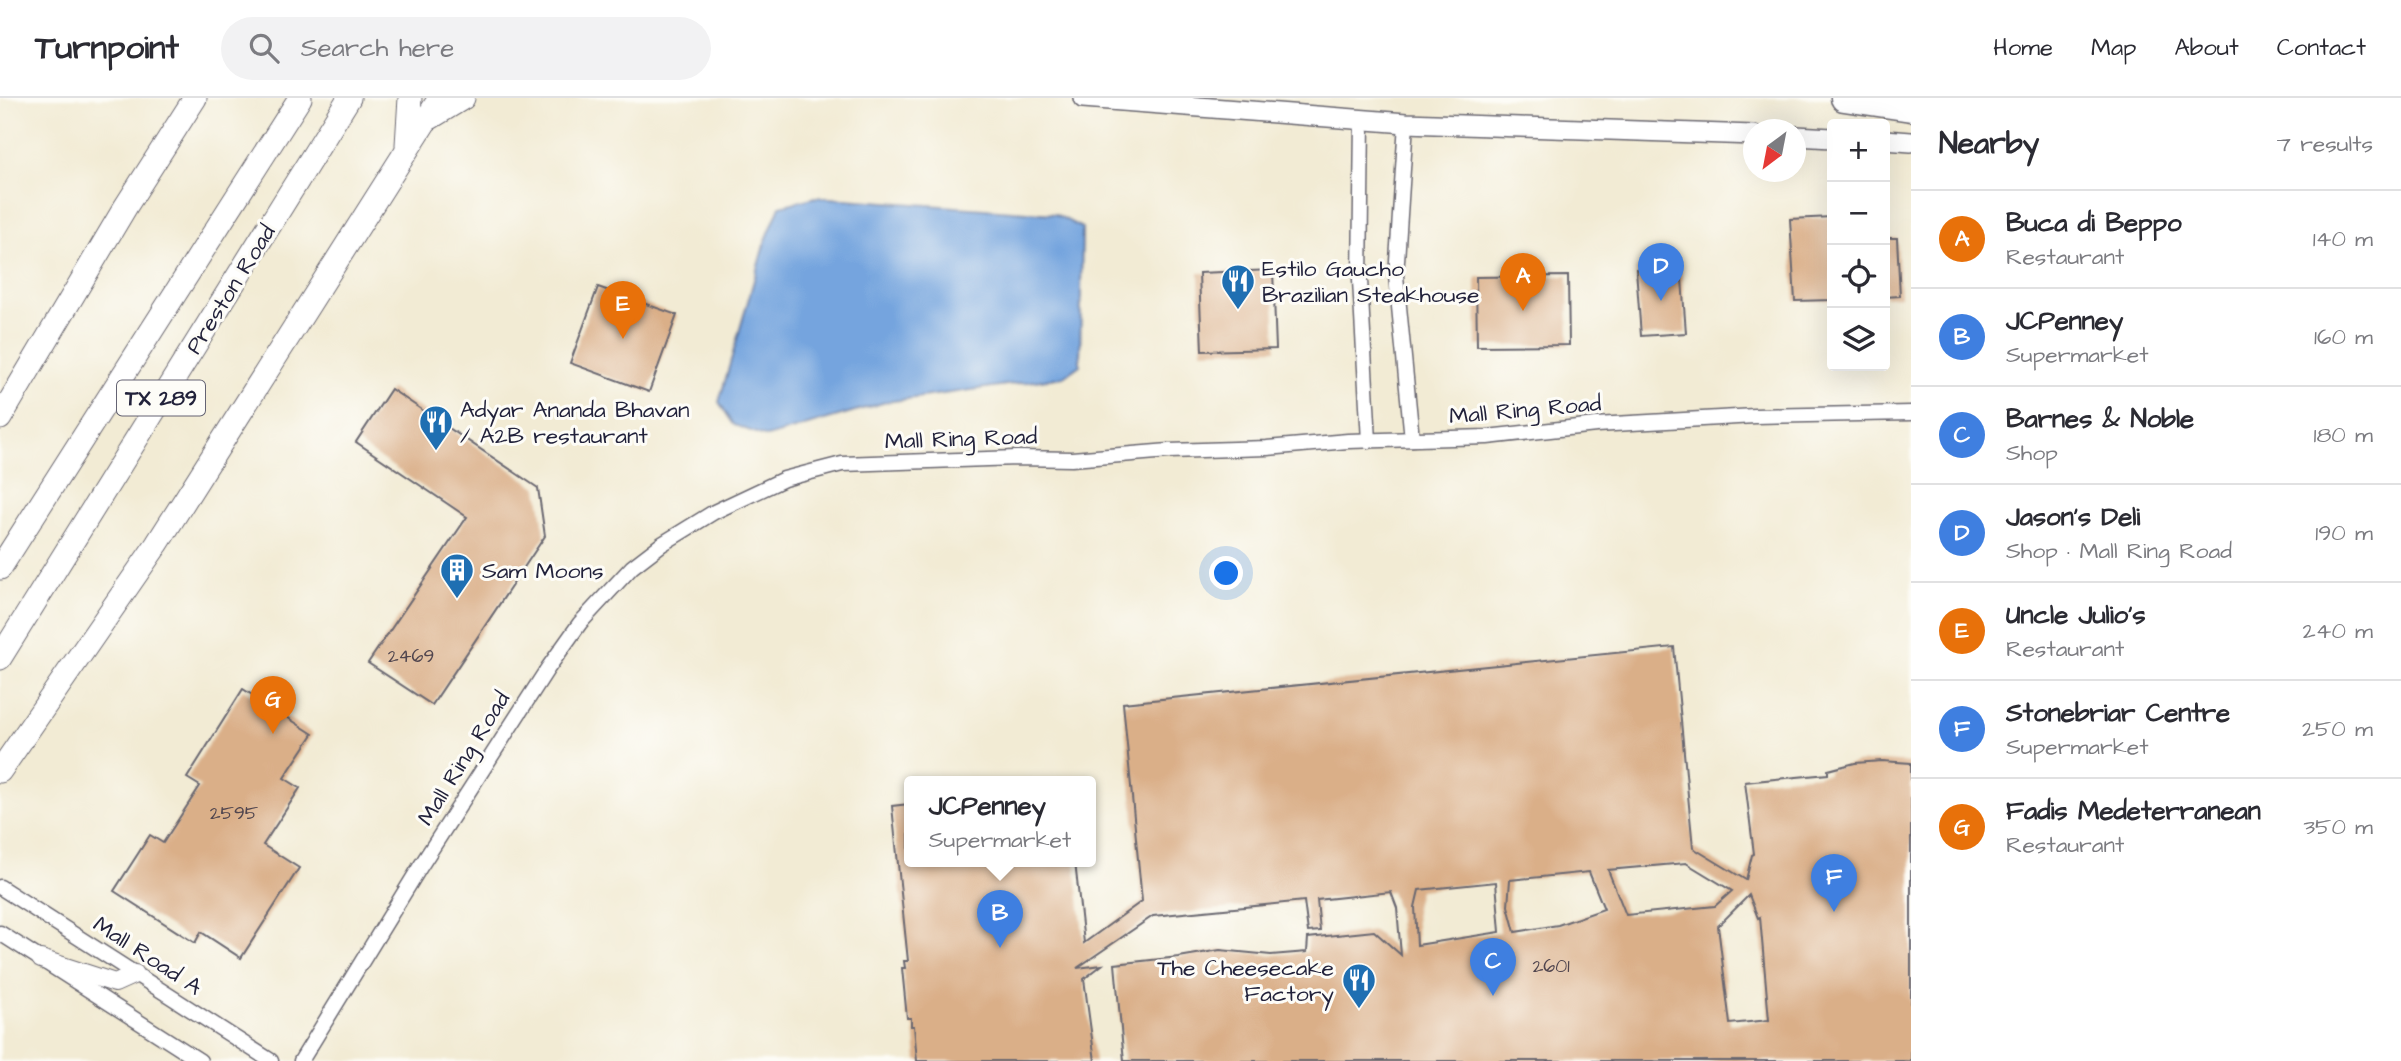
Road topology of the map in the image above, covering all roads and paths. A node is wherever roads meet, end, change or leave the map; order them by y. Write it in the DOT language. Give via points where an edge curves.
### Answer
graph roads {
  1 [pos="181,98"];
  2 [pos="195,98"];
  3 [pos="349,98"];
  4 [pos="410,98"];
  5 [pos="440,98"];
  6 [pos="463,98"];
  7 [pos="1083,98"];
  8 [pos="1843,98"];
  9 [pos="296,104"];
  10 [pos="1911,108"];
  11 [pos="1362,120"];
  12 [pos="424,122"];
  13 [pos="1406,123"];
  14 [pos="1743,135"];
  15 [pos="170,136"];
  16 [pos="1806,137"];
  17 [pos="1827,138"];
  18 [pos="1890,140"];
  19 [pos="1911,142"];
  20 [pos="407,148"];
  21 [pos="1911,413"];
  22 [pos="0,418"];
  23 [pos="1412,439"];
  24 [pos="1369,441"];
  25 [pos="0,568"];
  26 [pos="0,658"];
  27 [pos="0,771"];
  28 [pos="0,887"];
  29 [pos="0,933"];
  30 [pos="41,959"];
  31 [pos="135,974"];
  32 [pos="200,1061"];
  33 [pos="271,1061"];
  34 [pos="301,1061"];
  1 -- 15 [label="main road"];
  2 -- 15 [label="main road"];
  3 -- 26 [label="main road, Preston Road / TX 289"];
  4 -- 20 [label="main road"];
  5 -- 12 [label="main road"];
  6 -- 12 [label="main road"];
  7 -- 11 [label="main road"];
  8 -- 10 [label="highway"];
  9 -- 25 [label="main road, Preston Road / TX 289"];
  11 -- 13 [label="main road"];
  11 -- 24 [label="street" via="1360,280"];
  12 -- 20 [label="main road"];
  13 -- 14 [label="main road"];
  13 -- 23 [label="street" via="1396,276"];
  15 -- 22 [label="main road"];
  16 -- 17 [label="main road"];
  18 -- 19 [label="main road"];
  20 -- 27 [label="main road" via="157,544"];
  21 -- 23 [label="street, Mall Ring Road" via="1755,416"];
  23 -- 24 [label="street, Mall Ring Road"];
  24 -- 34 [label="street, Mall Ring Road" via="1072,459 842,464 784,479 675,535 632,567 571,634"];
  28 -- 31 [label="street, Mall Road A"];
  29 -- 30 [label="street"];
  30 -- 31 [label="street" via="115,983"];
  30 -- 32 [label="street"];
  31 -- 33 [label="street, Mall Road A"];
}
